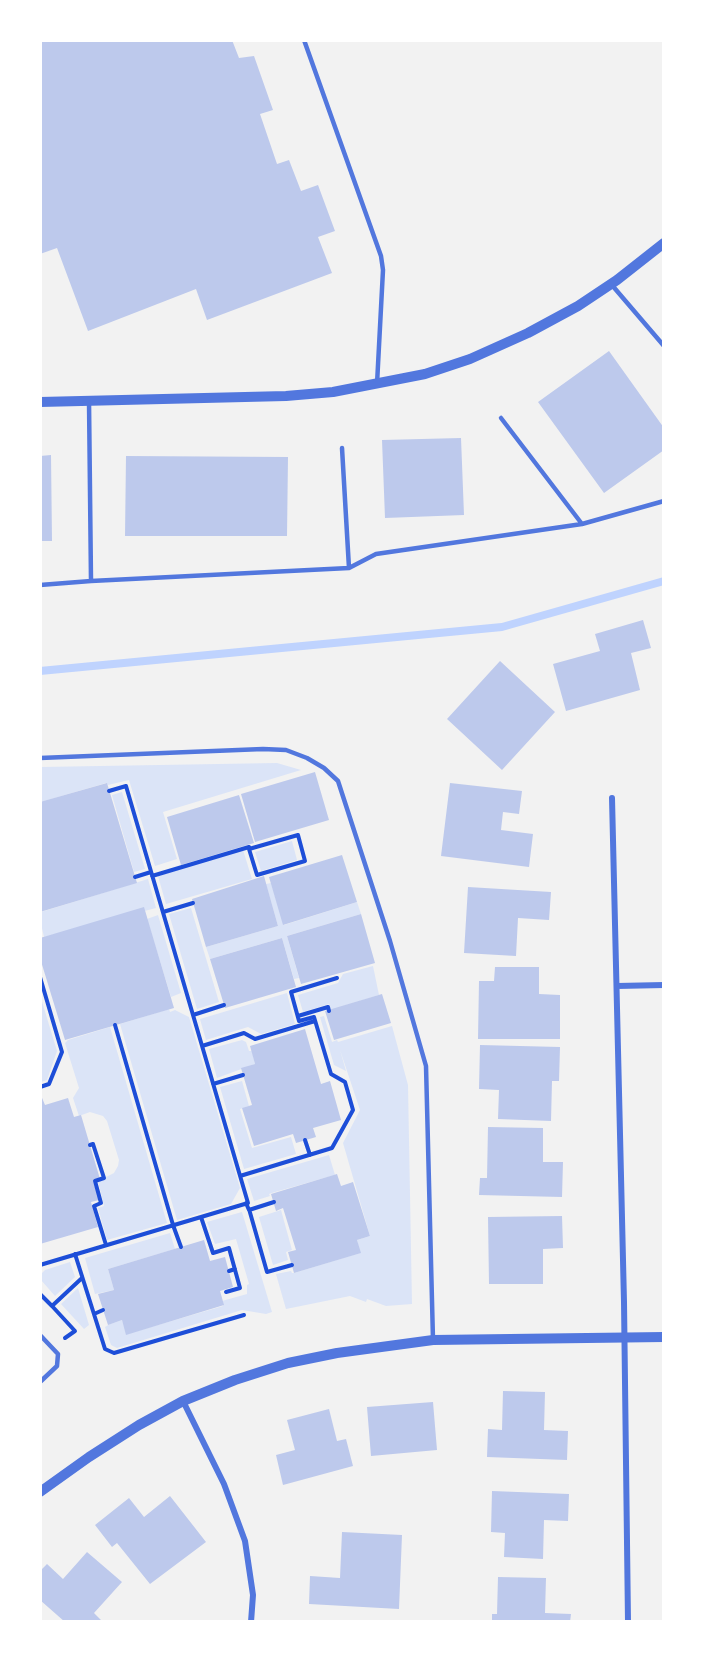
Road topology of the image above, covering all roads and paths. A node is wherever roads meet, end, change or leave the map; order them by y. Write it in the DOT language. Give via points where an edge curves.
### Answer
graph roads {
  1 [pos="304,40"];
  2 [pos="663,243"];
  3 [pos="611,284"];
  4 [pos="663,346"];
  5 [pos="376,384"];
  6 [pos="89,400"];
  7 [pos="40,402"];
  8 [pos="501,417"];
  9 [pos="342,448"];
  10 [pos="663,501"];
  11 [pos="582,524"];
  12 [pos="349,568"];
  13 [pos="91,581"];
  14 [pos="40,585"];
  15 [pos="40,758"];
  16 [pos="109,791"];
  17 [pos="612,798"];
  18 [pos="249,849"];
  19 [pos="152,874"];
  20 [pos="135,877"];
  21 [pos="193,903"];
  22 [pos="163,912"];
  23 [pos="40,977"];
  24 [pos="337,978"];
  25 [pos="616,986"];
  26 [pos="663,986"];
  27 [pos="224,1005"];
  28 [pos="329,1011"];
  29 [pos="193,1015"];
  30 [pos="298,1016"];
  31 [pos="315,1022"];
  32 [pos="115,1025"];
  33 [pos="202,1046"];
  34 [pos="243,1075"];
  35 [pos="213,1084"];
  36 [pos="40,1087"];
  37 [pos="305,1140"];
  38 [pos="90,1145"];
  39 [pos="310,1155"];
  40 [pos="240,1176"];
  41 [pos="274,1202"];
  42 [pos="246,1203"];
  43 [pos="249,1209"];
  44 [pos="201,1217"];
  45 [pos="172,1226"];
  46 [pos="106,1245"];
  47 [pos="181,1247"];
  48 [pos="75,1254"];
  49 [pos="40,1265"];
  50 [pos="292,1265"];
  51 [pos="235,1269"];
  52 [pos="229,1271"];
  53 [pos="82,1278"];
  54 [pos="226,1293"];
  55 [pos="40,1294"];
  56 [pos="52,1305"];
  57 [pos="104,1310"];
  58 [pos="93,1314"];
  59 [pos="244,1315"];
  60 [pos="40,1335"];
  61 [pos="663,1337"];
  62 [pos="625,1338"];
  63 [pos="433,1340"];
  64 [pos="53,1348"];
  65 [pos="40,1382"];
  66 [pos="183,1401"];
  67 [pos="40,1491"];
  68 [pos="251,1622"];
  69 [pos="628,1622"];
  1 -- 5 [label="lane" via="381,256"];
  2 -- 3 [label="street"];
  3 -- 4 [label="lane"];
  3 -- 5 [label="street" via="528,333 470,359"];
  5 -- 6 [label="street" via="286,396"];
  6 -- 7 [label="street"];
  6 -- 13 [label="lane"];
  8 -- 11 [label="lane"];
  9 -- 12 [label="lane"];
  10 -- 11 [label="lane"];
  11 -- 12 [label="lane" via="376,554"];
  12 -- 13 [label="lane"];
  13 -- 14 [label="lane"];
  15 -- 63 [label="lane" via="286,750 324,768 338,781 426,1066"];
  16 -- 19 [label="path" via="126,786"];
  17 -- 25 [label="street"];
  18 -- 18 [label="path" via="258,875 305,861 298,835"];
  18 -- 19 [label="path"];
  19 -- 20 [label="path"];
  19 -- 22 [label="path"];
  21 -- 22 [label="path"];
  22 -- 29 [label="path"];
  23 -- 36 [label="path" via="62,1052 49,1084"];
  24 -- 30 [label="path" via="291,992"];
  25 -- 26 [label="street"];
  25 -- 62 [label="street"];
  27 -- 29 [label="path"];
  28 -- 30 [label="path" via="328,1007"];
  29 -- 33 [label="path"];
  30 -- 31 [label="path" via="299,1021 314,1017"];
  31 -- 33 [label="path" via="255,1039 244,1033"];
  31 -- 39 [label="path" via="331,1074 345,1082 353,1110 332,1148"];
  32 -- 45 [label="path"];
  33 -- 35 [label="path"];
  34 -- 35 [label="path"];
  35 -- 40 [label="path"];
  37 -- 39 [label="path"];
  38 -- 46 [label="path" via="93,1144 104,1178 95,1181 101,1203 94,1206"];
  39 -- 40 [label="path"];
  40 -- 42 [label="path"];
  41 -- 43 [label="path"];
  42 -- 43 [label="path"];
  42 -- 44 [label="path"];
  43 -- 50 [label="path" via="267,1272"];
  44 -- 45 [label="path"];
  44 -- 51 [label="path" via="213,1253 229,1248"];
  45 -- 46 [label="path"];
  45 -- 47 [label="path"];
  46 -- 48 [label="path"];
  48 -- 49 [label="path"];
  48 -- 53 [label="path"];
  51 -- 52 [label="path"];
  51 -- 54 [label="path" via="240,1288"];
  53 -- 56 [label="path"];
  53 -- 58 [label="path"];
  55 -- 56 [label="path"];
  56 -- 64 [label="path" via="75,1331"];
  57 -- 58 [label="path"];
  58 -- 59 [label="path" via="105,1349 114,1353"];
  60 -- 64 [label="lane"];
  61 -- 62 [label="street"];
  62 -- 63 [label="street"];
  62 -- 69 [label="street"];
  63 -- 66 [label="street" via="288,1363"];
  64 -- 65 [label="lane" via="58,1354 57,1366"];
  66 -- 67 [label="street" via="139,1425"];
  66 -- 68 [label="street" via="224,1484 245,1541 253,1595"];
}
